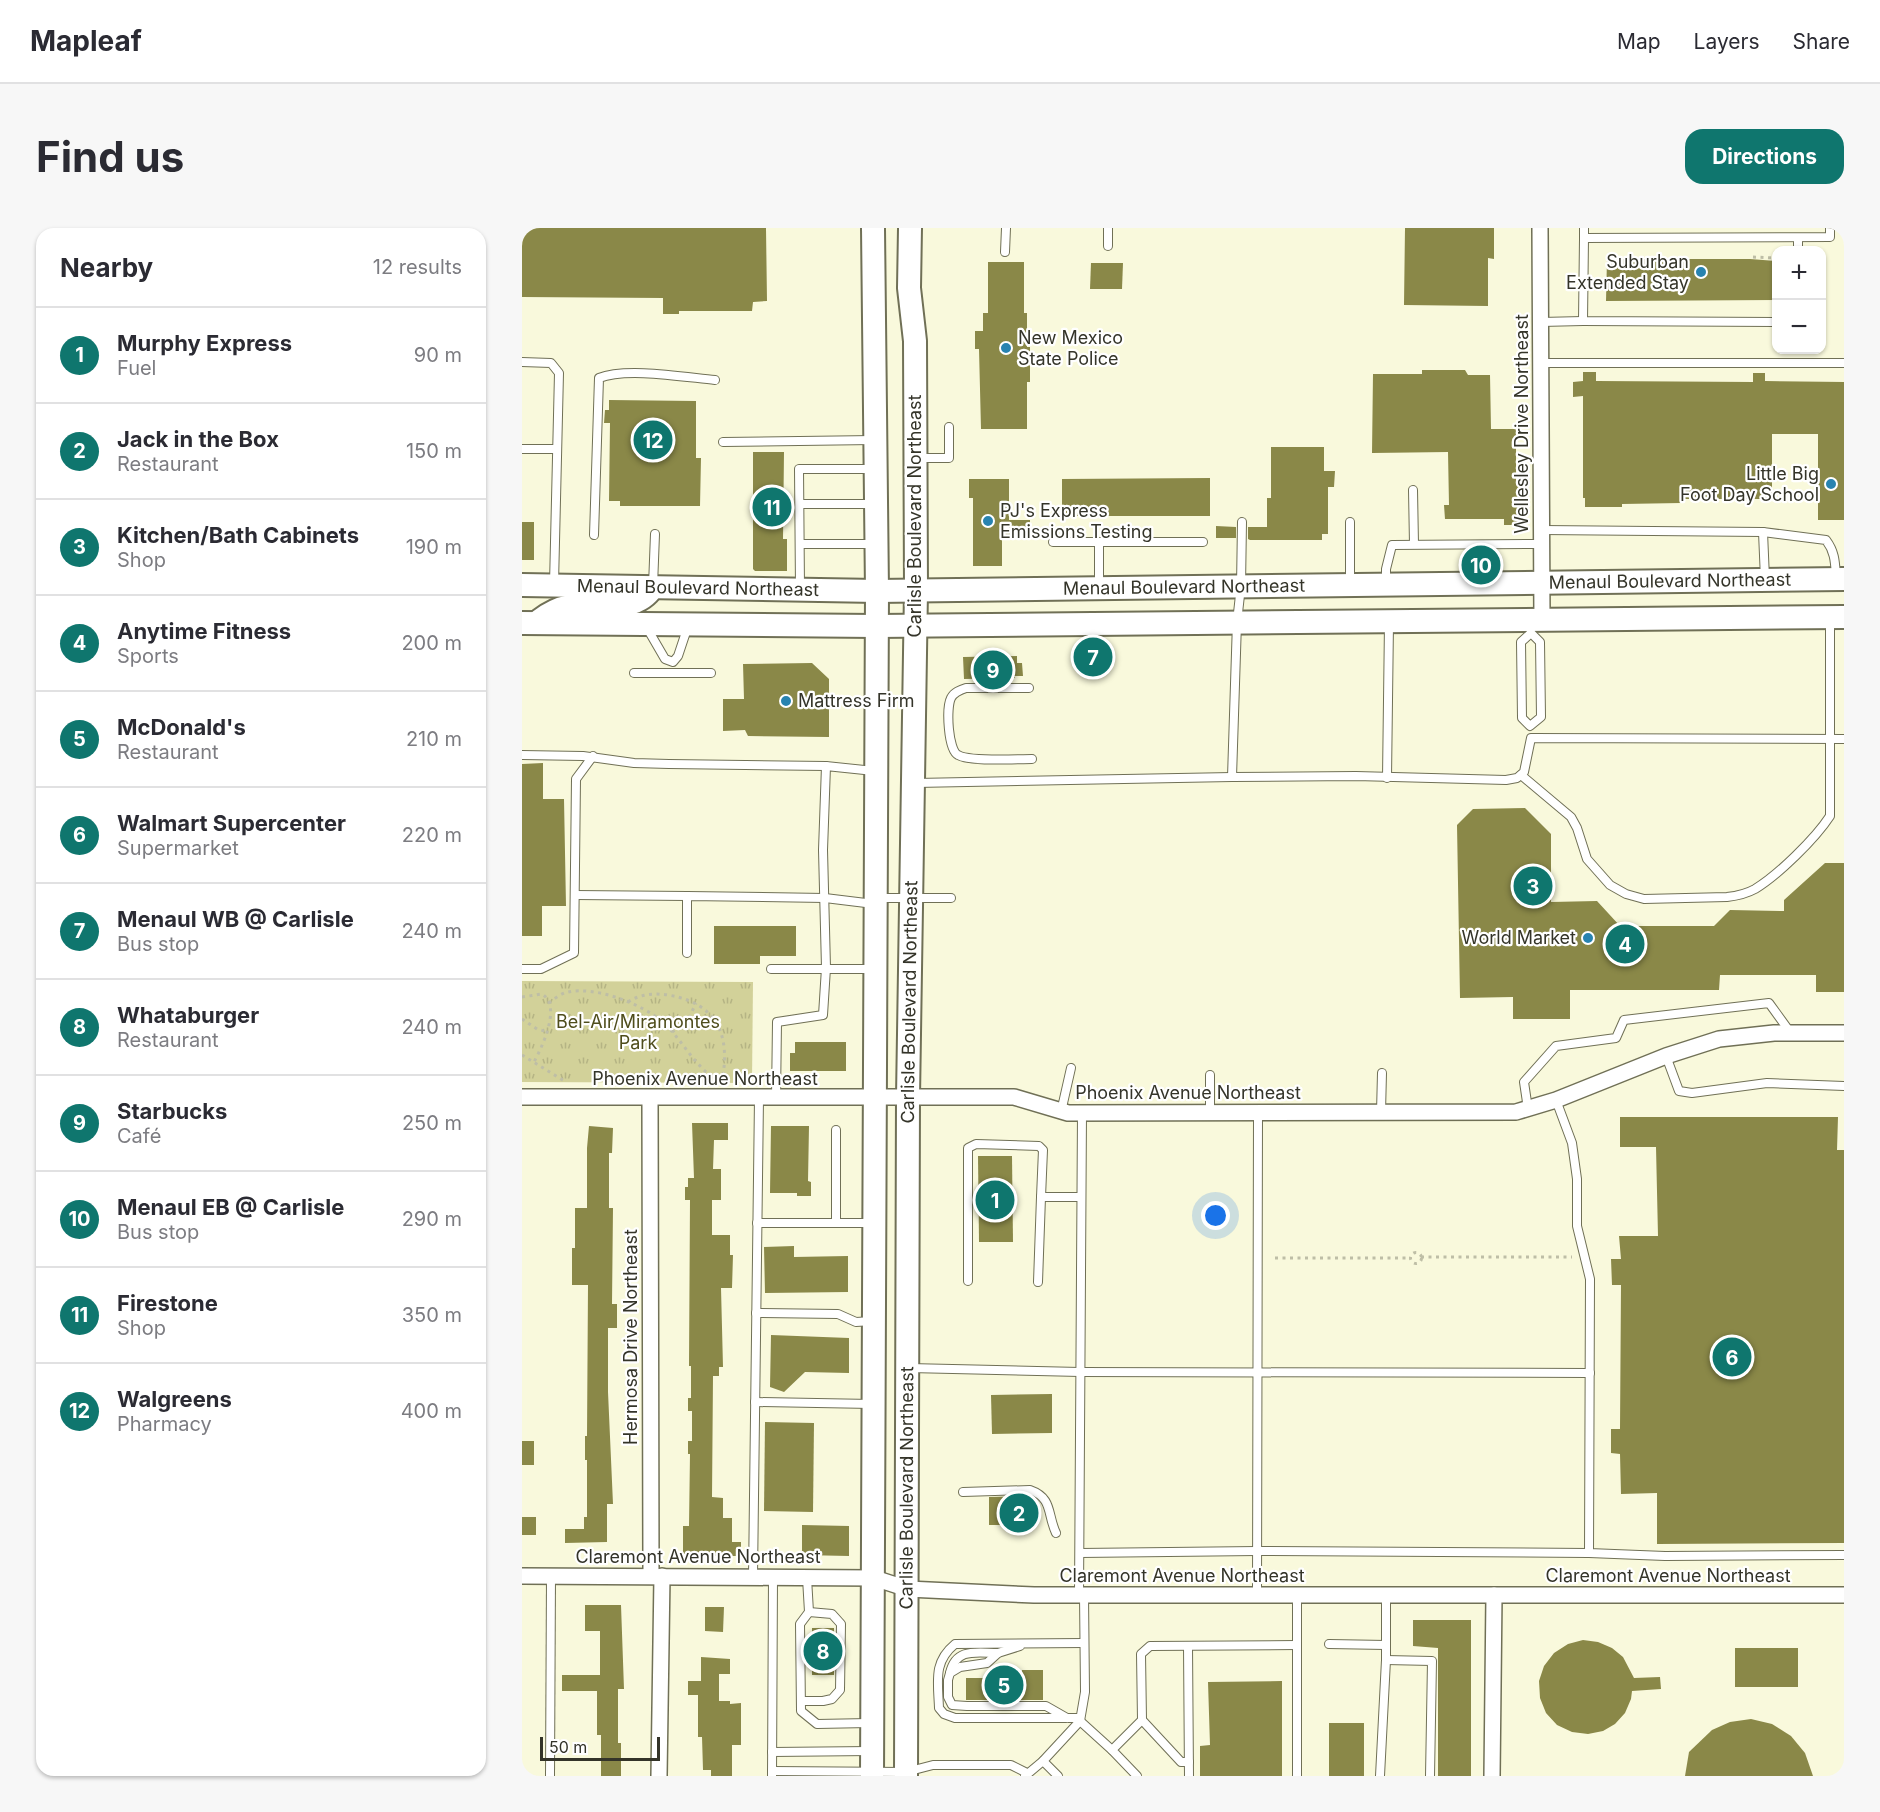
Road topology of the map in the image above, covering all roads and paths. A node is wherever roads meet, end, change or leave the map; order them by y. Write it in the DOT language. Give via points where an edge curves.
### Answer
graph roads {
  1 [pos="873,228"];
  2 [pos="910,228"];
  3 [pos="1006,228"];
  4 [pos="1108,228"];
  5 [pos="1540,228"];
  6 [pos="1584,228"];
  7 [pos="1830,228"];
  8 [pos="1584,238"];
  9 [pos="1798,238"];
  10 [pos="1108,246"];
  11 [pos="1798,246"];
  12 [pos="1005,252"];
  13 [pos="1753,257"];
  14 [pos="1772,258"];
  15 [pos="1583,321"];
  16 [pos="1541,322"];
  17 [pos="1772,322"];
  18 [pos="522,362"];
  19 [pos="1541,363"];
  20 [pos="1844,363"];
  21 [pos="715,380"];
  22 [pos="949,428"];
  23 [pos="875,440"];
  24 [pos="723,442"];
  25 [pos="522,449"];
  26 [pos="557,449"];
  27 [pos="916,458"];
  28 [pos="875,469"];
  29 [pos="1413,490"];
  30 [pos="800,504"];
  31 [pos="876,504"];
  32 [pos="1242,522"];
  33 [pos="1350,522"];
  34 [pos="1764,532"];
  35 [pos="655,534"];
  36 [pos="594,535"];
  37 [pos="1542,537"];
  38 [pos="1053,542"];
  39 [pos="1099,542"];
  40 [pos="1203,542"];
  41 [pos="800,544"];
  42 [pos="876,544"];
  43 [pos="1414,544"];
  44 [pos="1840,579"];
  45 [pos="1765,580"];
  46 [pos="1542,582"];
  47 [pos="1350,584"];
  48 [pos="1386,584"];
  49 [pos="522,585"];
  50 [pos="554,585"];
  51 [pos="1241,586"];
  52 [pos="653,587"];
  53 [pos="1099,588"];
  54 [pos="800,590"];
  55 [pos="916,590"];
  56 [pos="877,591"];
  57 [pos="1837,617"];
  58 [pos="1389,621"];
  59 [pos="1237,622"];
  60 [pos="529,623"];
  61 [pos="645,624"];
  62 [pos="689,624"];
  63 [pos="1534,624"];
  64 [pos="876,626"];
  65 [pos="915,626"];
  66 [pos="670,661"];
  67 [pos="634,673"];
  68 [pos="670,673"];
  69 [pos="711,673"];
  70 [pos="1029,688"];
  71 [pos="1530,726"];
  72 [pos="1531,738"];
  73 [pos="1829,739"];
  74 [pos="1844,739"];
  75 [pos="522,755"];
  76 [pos="593,756"];
  77 [pos="1032,759"];
  78 [pos="826,766"];
  79 [pos="876,771"];
  80 [pos="1521,775"];
  81 [pos="1232,777"];
  82 [pos="1387,778"];
  83 [pos="912,783"];
  84 [pos="575,895"];
  85 [pos="687,896"];
  86 [pos="825,898"];
  87 [pos="951,898"];
  88 [pos="911,899"];
  89 [pos="875,901"];
  90 [pos="687,953"];
  91 [pos="826,968"];
  92 [pos="522,969"];
  93 [pos="771,969"];
  94 [pos="875,969"];
  95 [pos="522,997"];
  96 [pos="628,1002"];
  97 [pos="696,1003"];
  98 [pos="549,1004"];
  99 [pos="522,1019"];
  100 [pos="548,1032"];
  101 [pos="672,1032"];
  102 [pos="1791,1033"];
  103 [pos="1844,1033"];
  104 [pos="522,1054"];
  105 [pos="1666,1056"];
  106 [pos="534,1062"];
  107 [pos="1071,1068"];
  108 [pos="1382,1073"];
  109 [pos="1210,1075"];
  110 [pos="571,1085"];
  111 [pos="1844,1086"];
  112 [pos="522,1098"];
  113 [pos="650,1098"];
  114 [pos="759,1098"];
  115 [pos="776,1098"];
  116 [pos="874,1098"];
  117 [pos="908,1098"];
  118 [pos="1556,1100"];
  119 [pos="1528,1109"];
  120 [pos="1061,1112"];
  121 [pos="1381,1112"];
  122 [pos="1082,1113"];
  123 [pos="1210,1113"];
  124 [pos="1258,1113"];
  125 [pos="836,1130"];
  126 [pos="1041,1197"];
  127 [pos="1081,1197"];
  128 [pos="757,1223"];
  129 [pos="836,1223"];
  130 [pos="874,1223"];
  131 [pos="1421,1257"];
  132 [pos="1578,1257"];
  133 [pos="1275,1258"];
  134 [pos="1410,1258"];
  135 [pos="968,1281"];
  136 [pos="1038,1282"];
  137 [pos="756,1313"];
  138 [pos="874,1320"];
  139 [pos="908,1368"];
  140 [pos="1257,1371"];
  141 [pos="1080,1372"];
  142 [pos="1590,1374"];
  143 [pos="755,1402"];
  144 [pos="874,1404"];
  145 [pos="963,1492"];
  146 [pos="1056,1533"];
  147 [pos="1257,1551"];
  148 [pos="1080,1552"];
  149 [pos="1589,1553"];
  150 [pos="1844,1555"];
  151 [pos="522,1576"];
  152 [pos="551,1576"];
  153 [pos="656,1576"];
  154 [pos="753,1577"];
  155 [pos="773,1577"];
  156 [pos="807,1578"];
  157 [pos="874,1578"];
  158 [pos="908,1589"];
  159 [pos="1082,1595"];
  160 [pos="1257,1595"];
  161 [pos="1297,1595"];
  162 [pos="1386,1595"];
  163 [pos="1494,1595"];
  164 [pos="1844,1595"];
  165 [pos="809,1612"];
  166 [pos="1027,1643"];
  167 [pos="1084,1643"];
  168 [pos="1329,1644"];
  169 [pos="1297,1645"];
  170 [pos="1386,1645"];
  171 [pos="1188,1646"];
  172 [pos="998,1653"];
  173 [pos="1386,1660"];
  174 [pos="950,1673"];
  175 [pos="801,1701"];
  176 [pos="1068,1718"];
  177 [pos="1080,1719"];
  178 [pos="1142,1720"];
  179 [pos="872,1723"];
  180 [pos="1112,1750"];
  181 [pos="772,1752"];
  182 [pos="1043,1761"];
  183 [pos="1189,1762"];
  184 [pos="872,1766"];
  185 [pos="772,1773"];
  186 [pos="833,1774"];
  187 [pos="911,1775"];
  188 [pos="1026,1775"];
  189 [pos="550,1776"];
  190 [pos="659,1776"];
  191 [pos="1058,1776"];
  192 [pos="1137,1776"];
  193 [pos="1190,1776"];
  194 [pos="1297,1776"];
  195 [pos="1380,1776"];
  196 [pos="1430,1776"];
  197 [pos="1492,1776"];
  1 -- 23 [label="main road, Carlisle Boulevard Northeast"];
  2 -- 27 [label="main road, Carlisle Boulevard Northeast"];
  3 -- 12 [label="lane"];
  4 -- 10 [label="lane"];
  5 -- 16 [label="street, Wellesley Drive Northeast"];
  6 -- 8 [label="lane"];
  7 -- 9 [label="lane" via="1830,237"];
  8 -- 9 [label="lane"];
  8 -- 15 [label="lane"];
  9 -- 11 [label="lane"];
  13 -- 14 [label="path"];
  15 -- 16 [label="lane"];
  15 -- 17 [label="lane"];
  16 -- 19 [label="street, Wellesley Drive Northeast"];
  18 -- 26 [label="lane" via="551,363 559,373"];
  19 -- 20 [label="lane"];
  19 -- 37 [label="street, Wellesley Drive Northeast"];
  21 -- 36 [label="lane" via="654,374 609,374 599,378"];
  22 -- 27 [label="lane" via="949,458"];
  23 -- 24 [label="lane"];
  23 -- 28 [label="main road, Carlisle Boulevard Northeast"];
  25 -- 26 [label="lane"];
  26 -- 50 [label="lane"];
  27 -- 55 [label="main road, Carlisle Boulevard Northeast"];
  28 -- 30 [label="lane" via="799,469"];
  28 -- 31 [label="main road, Carlisle Boulevard Northeast"];
  29 -- 43 [label="lane"];
  30 -- 31 [label="lane"];
  30 -- 41 [label="lane"];
  31 -- 42 [label="main road, Carlisle Boulevard Northeast"];
  32 -- 51 [label="lane"];
  33 -- 47 [label="lane"];
  34 -- 37 [label="lane"];
  34 -- 44 [label="lane" via="1826,540"];
  34 -- 45 [label="lane"];
  35 -- 52 [label="lane"];
  37 -- 43 [label="lane"];
  37 -- 46 [label="street, Wellesley Drive Northeast"];
  38 -- 39 [label="lane"];
  39 -- 40 [label="lane"];
  39 -- 53 [label="lane"];
  41 -- 42 [label="lane"];
  41 -- 54 [label="lane"];
  42 -- 56 [label="main road, Carlisle Boulevard Northeast"];
  43 -- 48 [label="lane" via="1392,545"];
  44 -- 45 [label="main road, Menaul Boulevard Northeast"];
  45 -- 46 [label="main road, Menaul Boulevard Northeast"];
  46 -- 48 [label="main road, Menaul Boulevard Northeast"];
  46 -- 63 [label="street, Wellesley Drive Northeast"];
  47 -- 48 [label="main road, Menaul Boulevard Northeast"];
  47 -- 51 [label="main road, Menaul Boulevard Northeast"];
  49 -- 50 [label="main road, Menaul Boulevard Northeast"];
  50 -- 52 [label="main road, Menaul Boulevard Northeast"];
  51 -- 53 [label="main road, Menaul Boulevard Northeast"];
  51 -- 59 [label="lane"];
  52 -- 54 [label="main road, Menaul Boulevard Northeast"];
  52 -- 60 [label="main road" via="638,602 569,606"];
  53 -- 55 [label="main road, Menaul Boulevard Northeast"];
  54 -- 56 [label="main road, Menaul Boulevard Northeast"];
  55 -- 56 [label="main road, Menaul Boulevard Northeast"];
  55 -- 65 [label="main road, Carlisle Boulevard Northeast"];
  56 -- 64 [label="main road, Carlisle Boulevard Northeast"];
  57 -- 63 [label="main road, Menaul Boulevard Northeast"];
  57 -- 73 [label="lane"];
  58 -- 59 [label="main road, Menaul Boulevard Northeast"];
  58 -- 63 [label="main road, Menaul Boulevard Northeast"];
  58 -- 82 [label="lane"];
  59 -- 65 [label="main road, Menaul Boulevard Northeast"];
  59 -- 81 [label="lane"];
  60 -- 61 [label="main road, Menaul Boulevard Northeast"];
  61 -- 62 [label="main road, Menaul Boulevard Northeast"];
  61 -- 66 [label="lane" via="665,659"];
  62 -- 64 [label="main road, Menaul Boulevard Northeast"];
  62 -- 66 [label="lane" via="678,656"];
  63 -- 71 [label="lane" via="1540,642 1541,717"];
  63 -- 71 [label="lane" via="1521,642 1522,718"];
  64 -- 65 [label="main road, Menaul Boulevard Northeast"];
  64 -- 79 [label="main road, Carlisle Boulevard Northeast"];
  65 -- 83 [label="main road, Carlisle Boulevard Northeast"];
  66 -- 68 [label="lane"];
  67 -- 68 [label="lane"];
  68 -- 69 [label="lane"];
  70 -- 77 [label="lane" via="957,691 950,698 949,730 951,747 965,759"];
  71 -- 72 [label="lane"];
  72 -- 73 [label="lane"];
  72 -- 80 [label="lane"];
  73 -- 74 [label="lane"];
  73 -- 80 [label="lane" via="1830,816 1821,830 1775,874 1754,890 1738,896 1644,899 1626,894 1610,885 1587,859 1571,817"];
  75 -- 76 [label="lane"];
  76 -- 78 [label="lane" via="669,765"];
  76 -- 84 [label="lane" via="576,779"];
  78 -- 79 [label="lane"];
  78 -- 86 [label="lane"];
  79 -- 89 [label="main road, Carlisle Boulevard Northeast"];
  80 -- 82 [label="lane" via="1506,780"];
  81 -- 82 [label="lane"];
  81 -- 83 [label="lane"];
  83 -- 88 [label="main road, Carlisle Boulevard Northeast"];
  84 -- 85 [label="lane"];
  84 -- 92 [label="lane" via="574,952 542,969"];
  85 -- 86 [label="lane"];
  85 -- 90 [label="lane"];
  86 -- 89 [label="lane"];
  86 -- 91 [label="lane"];
  87 -- 88 [label="lane"];
  88 -- 89 [label="lane"];
  88 -- 117 [label="main road, Carlisle Boulevard Northeast"];
  89 -- 94 [label="main road, Carlisle Boulevard Northeast"];
  91 -- 93 [label="lane"];
  91 -- 94 [label="lane"];
  91 -- 115 [label="lane" via="823,1015 777,1022"];
  94 -- 116 [label="main road, Carlisle Boulevard Northeast"];
  95 -- 98 [label="path" via="542,994"];
  96 -- 97 [label="path" via="655,994"];
  96 -- 98 [label="path" via="576,991 566,992"];
  96 -- 101 [label="path" via="654,1016"];
  97 -- 101 [label="path" via="687,1020"];
  97 -- 101 [label="path" via="709,1011 718,1026 724,1051 723,1083 701,1067"];
  98 -- 100 [label="path"];
  99 -- 100 [label="path"];
  100 -- 106 [label="path"];
  102 -- 103 [label="street, Phoenix Avenue Northeast"];
  102 -- 105 [label="street, Phoenix Avenue Northeast" via="1719,1039"];
  102 -- 119 [label="lane" via="1769,1003 1624,1020 1616,1038 1556,1046 1524,1082"];
  104 -- 106 [label="path"];
  105 -- 111 [label="lane" via="1679,1090 1686,1092 1767,1083"];
  105 -- 118 [label="street, Phoenix Avenue Northeast"];
  106 -- 110 [label="path"];
  107 -- 120 [label="lane"];
  108 -- 121 [label="lane"];
  109 -- 123 [label="lane"];
  112 -- 113 [label="street, Phoenix Avenue Northeast"];
  113 -- 114 [label="street, Phoenix Avenue Northeast"];
  113 -- 153 [label="street, Hermosa Drive Northeast"];
  114 -- 115 [label="street, Phoenix Avenue Northeast"];
  114 -- 128 [label="lane"];
  115 -- 116 [label="street, Phoenix Avenue Northeast"];
  116 -- 117 [label="street, Phoenix Avenue Northeast"];
  116 -- 130 [label="main road, Carlisle Boulevard Northeast"];
  117 -- 120 [label="street, Phoenix Avenue Northeast" via="1014,1097"];
  117 -- 139 [label="main road, Carlisle Boulevard Northeast"];
  118 -- 119 [label="street, Phoenix Avenue Northeast"];
  118 -- 142 [label="lane" via="1572,1143 1577,1226 1590,1279"];
  119 -- 121 [label="street, Phoenix Avenue Northeast"];
  120 -- 122 [label="street, Phoenix Avenue Northeast"];
  121 -- 124 [label="street, Phoenix Avenue Northeast"];
  122 -- 123 [label="street, Phoenix Avenue Northeast"];
  122 -- 127 [label="lane"];
  123 -- 124 [label="street, Phoenix Avenue Northeast"];
  124 -- 140 [label="lane"];
  125 -- 129 [label="lane"];
  126 -- 127 [label="lane"];
  126 -- 135 [label="lane" via="1043,1150 1039,1146 976,1144 968,1148"];
  126 -- 136 [label="lane"];
  127 -- 141 [label="lane"];
  128 -- 129 [label="lane"];
  128 -- 137 [label="lane"];
  129 -- 130 [label="lane"];
  130 -- 138 [label="main road, Carlisle Boulevard Northeast"];
  130 -- 139 [label="main road" via="887,1254 888,1352"];
  131 -- 132 [label="path"];
  131 -- 134 [label="path" via="1415,1253"];
  131 -- 134 [label="path" via="1417,1264"];
  133 -- 134 [label="path"];
  137 -- 138 [label="lane" via="838,1314 856,1322"];
  137 -- 143 [label="lane"];
  138 -- 144 [label="main road, Carlisle Boulevard Northeast"];
  139 -- 141 [label="lane"];
  139 -- 158 [label="main road, Carlisle Boulevard Northeast"];
  140 -- 141 [label="lane"];
  140 -- 142 [label="lane"];
  140 -- 147 [label="lane"];
  141 -- 148 [label="lane"];
  142 -- 149 [label="lane"];
  143 -- 144 [label="lane"];
  143 -- 154 [label="lane"];
  144 -- 157 [label="main road, Carlisle Boulevard Northeast"];
  145 -- 146 [label="lane" via="1038,1492 1046,1500"];
  147 -- 148 [label="lane"];
  147 -- 149 [label="lane"];
  147 -- 160 [label="lane"];
  148 -- 159 [label="lane"];
  149 -- 150 [label="lane"];
  151 -- 152 [label="street, Claremont Avenue Northeast"];
  152 -- 153 [label="street, Claremont Avenue Northeast"];
  152 -- 189 [label="lane"];
  153 -- 154 [label="street, Claremont Avenue Northeast"];
  153 -- 190 [label="street, Hermosa Drive Northeast"];
  154 -- 155 [label="street, Claremont Avenue Northeast"];
  155 -- 156 [label="street, Claremont Avenue Northeast"];
  155 -- 181 [label="lane"];
  156 -- 157 [label="street, Claremont Avenue Northeast"];
  156 -- 165 [label="lane"];
  157 -- 158 [label="street, Claremont Avenue Northeast"];
  157 -- 179 [label="main road, Carlisle Boulevard Northeast"];
  158 -- 159 [label="street, Claremont Avenue Northeast"];
  158 -- 187 [label="main road, Carlisle Boulevard Northeast"];
  159 -- 160 [label="street, Claremont Avenue Northeast"];
  159 -- 167 [label="lane"];
  160 -- 161 [label="street, Claremont Avenue Northeast"];
  161 -- 162 [label="street, Claremont Avenue Northeast"];
  161 -- 169 [label="lane"];
  162 -- 163 [label="street, Claremont Avenue Northeast"];
  162 -- 170 [label="lane"];
  163 -- 164 [label="street, Claremont Avenue Northeast"];
  163 -- 197 [label="street"];
  165 -- 175 [label="lane" via="800,1624"];
  165 -- 175 [label="lane" via="832,1614 841,1624 841,1684 832,1698"];
  166 -- 167 [label="lane"];
  166 -- 172 [label="lane"];
  166 -- 176 [label="lane" via="955,1644 940,1660 939,1708 955,1718"];
  167 -- 177 [label="lane" via="1085,1692"];
  168 -- 170 [label="lane"];
  169 -- 171 [label="lane"];
  169 -- 194 [label="lane"];
  170 -- 173 [label="lane"];
  171 -- 178 [label="lane" via="1150,1646 1141,1654"];
  171 -- 183 [label="lane"];
  172 -- 174 [label="lane" via="987,1663 960,1667"];
  172 -- 174 [label="lane" via="959,1655"];
  173 -- 195 [label="lane"];
  173 -- 196 [label="lane" via="1432,1661"];
  174 -- 176 [label="lane" via="948,1697 952,1705 1046,1707"];
  175 -- 179 [label="lane" via="801,1711 817,1724"];
  176 -- 177 [label="lane"];
  177 -- 180 [label="lane"];
  177 -- 182 [label="lane"];
  178 -- 180 [label="lane"];
  178 -- 183 [label="lane" via="1181,1762"];
  179 -- 184 [label="main road, Carlisle Boulevard Northeast"];
  180 -- 192 [label="lane"];
  181 -- 184 [label="lane"];
  181 -- 185 [label="lane"];
  182 -- 188 [label="lane"];
  182 -- 191 [label="lane"];
  183 -- 193 [label="lane"];
  184 -- 186 [label="lane"];
  184 -- 187 [label="lane"];
  185 -- 186 [label="lane"];
  187 -- 188 [label="lane" via="933,1765 1011,1765"];
}
